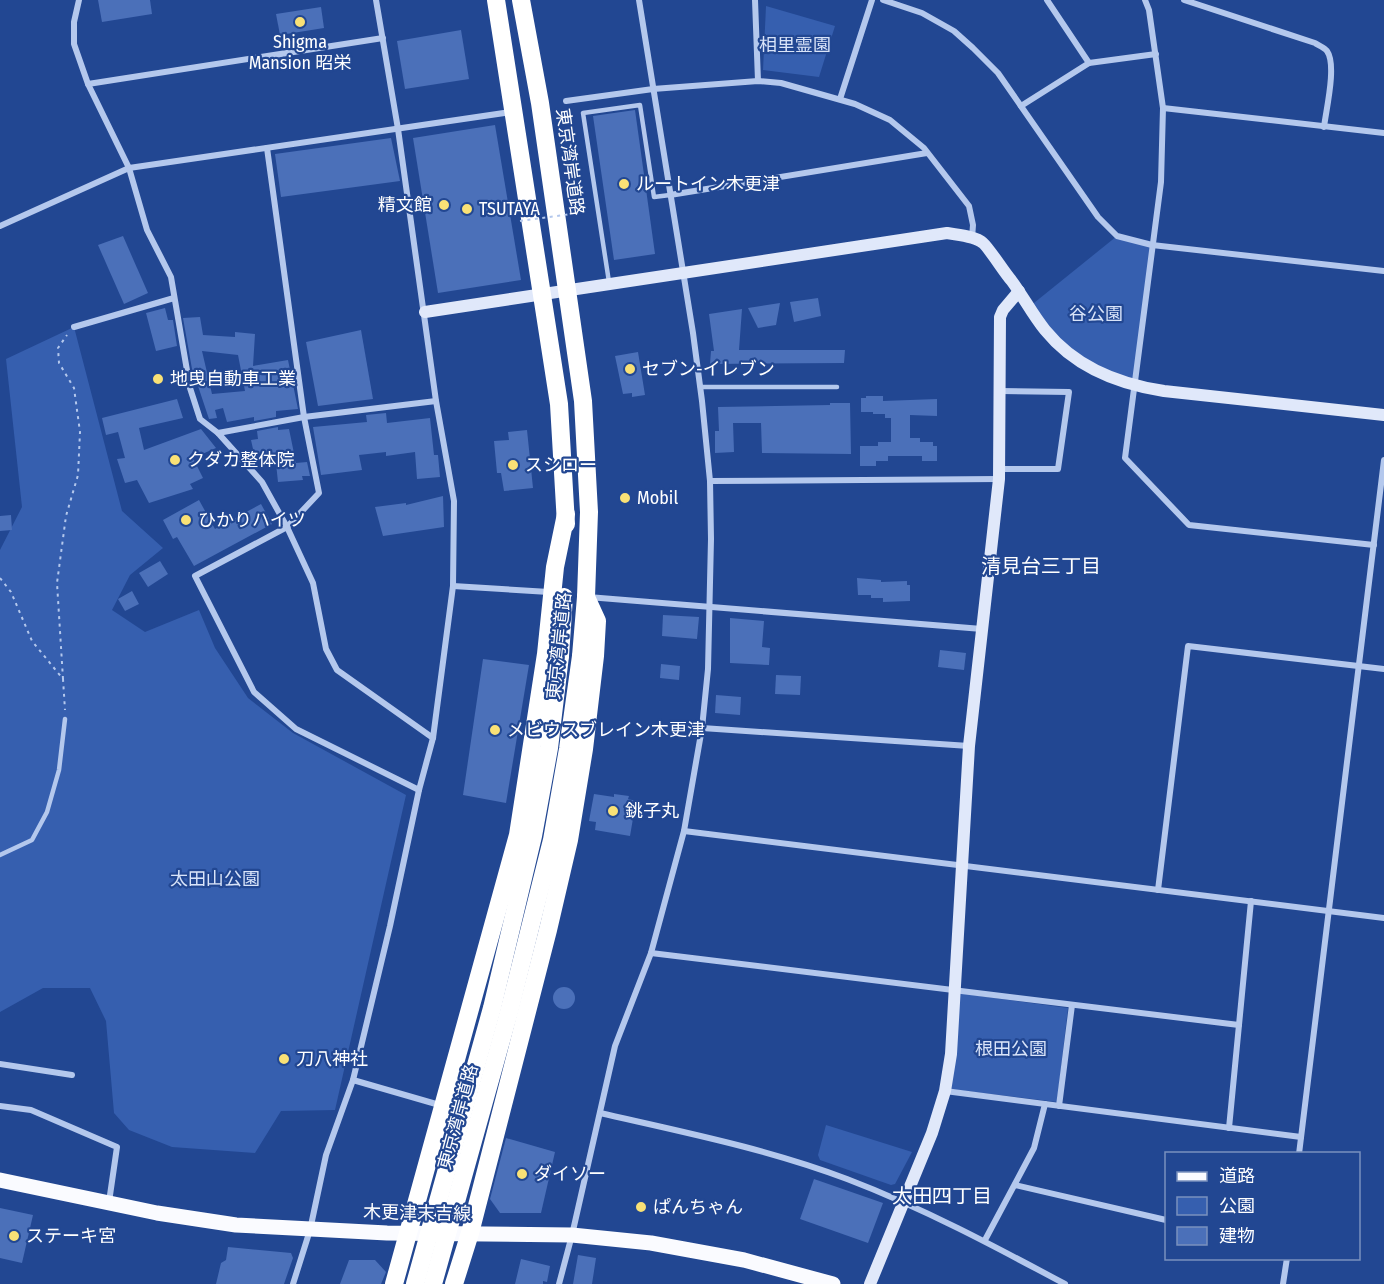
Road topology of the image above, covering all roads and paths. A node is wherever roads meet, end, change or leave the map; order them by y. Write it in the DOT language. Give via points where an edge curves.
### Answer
graph roads {
  1 [pos="79,0"];
  2 [pos="376,0"];
  3 [pos="484,0"];
  4 [pos="496,0"];
  5 [pos="521,0"];
  6 [pos="533,0"];
  7 [pos="639,0"];
  8 [pos="755,0"];
  9 [pos="872,0"];
  10 [pos="883,0"];
  11 [pos="1047,0"];
  12 [pos="1145,0"];
  13 [pos="1184,0"];
  14 [pos="382,38"];
  15 [pos="1156,54"];
  16 [pos="1089,63"];
  17 [pos="758,81"];
  18 [pos="509,82"];
  19 [pos="88,84"];
  20 [pos="653,89"];
  21 [pos="840,99"];
  22 [pos="566,101"];
  23 [pos="540,103"];
  24 [pos="1022,106"];
  25 [pos="1163,108"];
  26 [pos="514,111"];
  27 [pos="1324,127"];
  28 [pos="398,129"];
  29 [pos="1384,134"];
  30 [pos="267,148"];
  31 [pos="927,153"];
  32 [pos="129,168"];
  33 [pos="670,195"];
  34 [pos="570,214"];
  35 [pos="520,221"];
  36 [pos="0,226"];
  37 [pos="972,239"];
  38 [pos="1152,245"];
  39 [pos="1384,271"];
  40 [pos="682,273"];
  41 [pos="609,284"];
  42 [pos="568,290"];
  43 [pos="1019,291"];
  44 [pos="542,294"];
  45 [pos="174,298"];
  46 [pos="425,312"];
  47 [pos="74,327"];
  48 [pos="700,387"];
  49 [pos="837,387"];
  50 [pos="1135,387"];
  51 [pos="1000,391"];
  52 [pos="436,401"];
  53 [pos="1384,415"];
  54 [pos="304,417"];
  55 [pos="218,433"];
  56 [pos="1384,460"];
  57 [pos="1000,474"];
  58 [pos="710,481"];
  59 [pos="566,514"];
  60 [pos="287,527"];
  61 [pos="1374,545"];
  62 [pos="0,578"];
  63 [pos="453,586"];
  64 [pos="553,592"];
  65 [pos="586,597"];
  66 [pos="710,607"];
  67 [pos="982,629"];
  68 [pos="1359,667"];
  69 [pos="1384,669"];
  70 [pos="63,679"];
  71 [pos="65,719"];
  72 [pos="702,728"];
  73 [pos="433,738"];
  74 [pos="969,746"];
  75 [pos="419,790"];
  76 [pos="684,831"];
  77 [pos="0,855"];
  78 [pos="962,865"];
  79 [pos="1158,890"];
  80 [pos="1251,901"];
  81 [pos="1329,911"];
  82 [pos="1384,918"];
  83 [pos="651,953"];
  84 [pos="956,990"];
  85 [pos="1072,1005"];
  86 [pos="1239,1025"];
  87 [pos="0,1064"];
  88 [pos="72,1075"];
  89 [pos="353,1080"];
  90 [pos="945,1091"];
  91 [pos="1045,1104"];
  92 [pos="0,1106"];
  93 [pos="443,1106"];
  94 [pos="1059,1106"];
  95 [pos="600,1113"];
  96 [pos="1229,1128"];
  97 [pos="1301,1137"];
  98 [pos="1299,1152"];
  99 [pos="0,1180"];
  100 [pos="1015,1185"];
  101 [pos="902,1201"];
  102 [pos="109,1203"];
  103 [pos="1165,1220"];
  104 [pos="310,1230"];
  105 [pos="409,1233"];
  106 [pos="470,1233"];
  107 [pos="572,1235"];
  108 [pos="985,1240"];
  109 [pos="1287,1260"];
  110 [pos="293,1284"];
  111 [pos="394,1284"];
  112 [pos="415,1284"];
  113 [pos="433,1284"];
  114 [pos="454,1284"];
  115 [pos="559,1284"];
  116 [pos="833,1284"];
  117 [pos="870,1284"];
  118 [pos="1065,1284"];
  119 [pos="1284,1284"];
  1 -- 19 [label="street" via="74,45"];
  2 -- 14 [label="street"];
  3 -- 18 [label="highway"];
  4 -- 18 [label="highway, 東京湾岸道路"];
  5 -- 23 [label="highway, 東京湾岸道路"];
  6 -- 23 [label="highway"];
  7 -- 20 [label="street"];
  8 -- 17 [label="street"];
  9 -- 21 [label="street"];
  10 -- 24 [label="street" via="922,13 954,31 998,73"];
  11 -- 16 [label="street"];
  12 -- 15 [label="street"];
  13 -- 27 [label="street" via="1315,43 1327,51 1330,79"];
  14 -- 19 [label="street"];
  14 -- 28 [label="street"];
  15 -- 16 [label="street"];
  15 -- 25 [label="street"];
  16 -- 24 [label="street"];
  17 -- 20 [label="street"];
  17 -- 21 [label="street"];
  18 -- 26 [label="highway, 東京湾岸道路"];
  19 -- 32 [label="street"];
  20 -- 22 [label="street"];
  20 -- 33 [label="street"];
  21 -- 31 [label="street" via="890,120"];
  23 -- 42 [label="highway, 東京湾岸道路"];
  24 -- 38 [label="street" via="1102,221 1117,236"];
  25 -- 27 [label="street"];
  25 -- 38 [label="street" via="1161,182"];
  26 -- 28 [label="street"];
  26 -- 44 [label="highway, 東京湾岸道路"];
  27 -- 29 [label="street"];
  28 -- 30 [label="street"];
  28 -- 46 [label="street"];
  30 -- 32 [label="street"];
  30 -- 54 [label="street"];
  31 -- 33 [label="street"];
  31 -- 37 [label="street" via="969,206"];
  32 -- 36 [label="street"];
  32 -- 45 [label="street" via="147,230 171,277"];
  33 -- 40 [label="street"];
  33 -- 41 [label="lane" via="654,197 640,105 583,113"];
  34 -- 35 [label="path, bridge"];
  37 -- 40 [label="street" via="948,232 922,235"];
  37 -- 43 [label="street" via="982,242"];
  38 -- 39 [label="street"];
  38 -- 50 [label="street"];
  40 -- 41 [label="street"];
  40 -- 48 [label="street"];
  41 -- 42 [label="street"];
  42 -- 44 [label="street"];
  42 -- 65 [label="highway, 東京湾岸道路" via="583,401 587,467"];
  43 -- 50 [label="street" via="1044,329 1067,353 1111,379"];
  43 -- 51 [label="street" via="1000,317"];
  44 -- 46 [label="street"];
  44 -- 59 [label="highway, 東京湾岸道路" via="559,404"];
  45 -- 47 [label="street"];
  45 -- 55 [label="street" via="190,388 200,419"];
  46 -- 52 [label="street"];
  47 -- 70 [label="path" via="58,348 59,363 74,388 80,432 78,475 66,516 57,583"];
  48 -- 49 [label="lane"];
  48 -- 58 [label="street"];
  50 -- 53 [label="street"];
  50 -- 61 [label="street" via="1125,458 1189,525"];
  51 -- 57 [label="street"];
  51 -- 57 [label="street" via="1069,392 1058,469"];
  52 -- 54 [label="street"];
  52 -- 63 [label="street" via="454,501"];
  54 -- 55 [label="street"];
  54 -- 60 [label="street" via="319,493"];
  55 -- 60 [label="street" via="262,482"];
  56 -- 61 [label="street"];
  57 -- 58 [label="street"];
  57 -- 67 [label="street"];
  58 -- 66 [label="street"];
  59 -- 64 [label="highway"];
  59 -- 112 [label="highway, 東京湾岸道路, bridge" via="561,656 530,847 492,1008"];
  60 -- 73 [label="street" via="313,583 326,649 337,670"];
  60 -- 75 [label="street" via="195,576 254,692 296,729"];
  61 -- 68 [label="street"];
  62 -- 70 [label="path" via="11,592 32,641"];
  63 -- 64 [label="street"];
  63 -- 73 [label="street"];
  64 -- 93 [label="highway" via="518,835"];
  65 -- 66 [label="street"];
  65 -- 106 [label="highway" via="597,621 595,656 569,840"];
  65 -- 113 [label="highway, 東京湾岸道路, bridge" via="568,749 547,862"];
  66 -- 67 [label="street"];
  66 -- 72 [label="street"];
  67 -- 74 [label="street"];
  68 -- 69 [label="street"];
  68 -- 79 [label="street" via="1188,646"];
  68 -- 81 [label="street"];
  70 -- 71 [label="path"];
  71 -- 77 [label="lane" via="59,770 47,812 32,840"];
  72 -- 74 [label="street"];
  72 -- 76 [label="street"];
  73 -- 75 [label="street"];
  74 -- 78 [label="street"];
  75 -- 89 [label="street"];
  76 -- 78 [label="street"];
  76 -- 83 [label="street"];
  78 -- 79 [label="street"];
  78 -- 84 [label="street"];
  79 -- 80 [label="street"];
  80 -- 81 [label="street"];
  80 -- 86 [label="street"];
  81 -- 82 [label="street"];
  81 -- 97 [label="street"];
  83 -- 84 [label="street"];
  83 -- 95 [label="street" via="615,1046"];
  84 -- 85 [label="street"];
  84 -- 90 [label="street"];
  85 -- 86 [label="street"];
  85 -- 94 [label="street"];
  86 -- 96 [label="street"];
  87 -- 88 [label="street"];
  89 -- 93 [label="street"];
  89 -- 104 [label="street" via="326,1155"];
  90 -- 91 [label="street"];
  90 -- 101 [label="street" via="932,1133"];
  91 -- 94 [label="street"];
  91 -- 100 [label="street" via="1034,1148"];
  92 -- 102 [label="street" via="31,1110 117,1147"];
  93 -- 105 [label="highway"];
  94 -- 96 [label="street"];
  95 -- 101 [label="street" via="795,1162"];
  95 -- 107 [label="street"];
  96 -- 97 [label="street"];
  97 -- 98 [label="street"];
  99 -- 102 [label="main road, 木更津末吉線"];
  100 -- 103 [label="street"];
  100 -- 108 [label="street"];
  101 -- 108 [label="street"];
  101 -- 117 [label="street"];
  102 -- 104 [label="main road, 木更津末吉線" via="207,1221"];
  104 -- 105 [label="main road, 木更津末吉線"];
  104 -- 110 [label="street"];
  105 -- 106 [label="main road, 木更津末吉線"];
  105 -- 111 [label="highway"];
  106 -- 107 [label="main road, 木更津末吉線"];
  106 -- 114 [label="highway"];
  107 -- 115 [label="street"];
  107 -- 116 [label="main road, 木更津末吉線" via="710,1252"];
  108 -- 118 [label="street"];
  109 -- 119 [label="street"];
}
